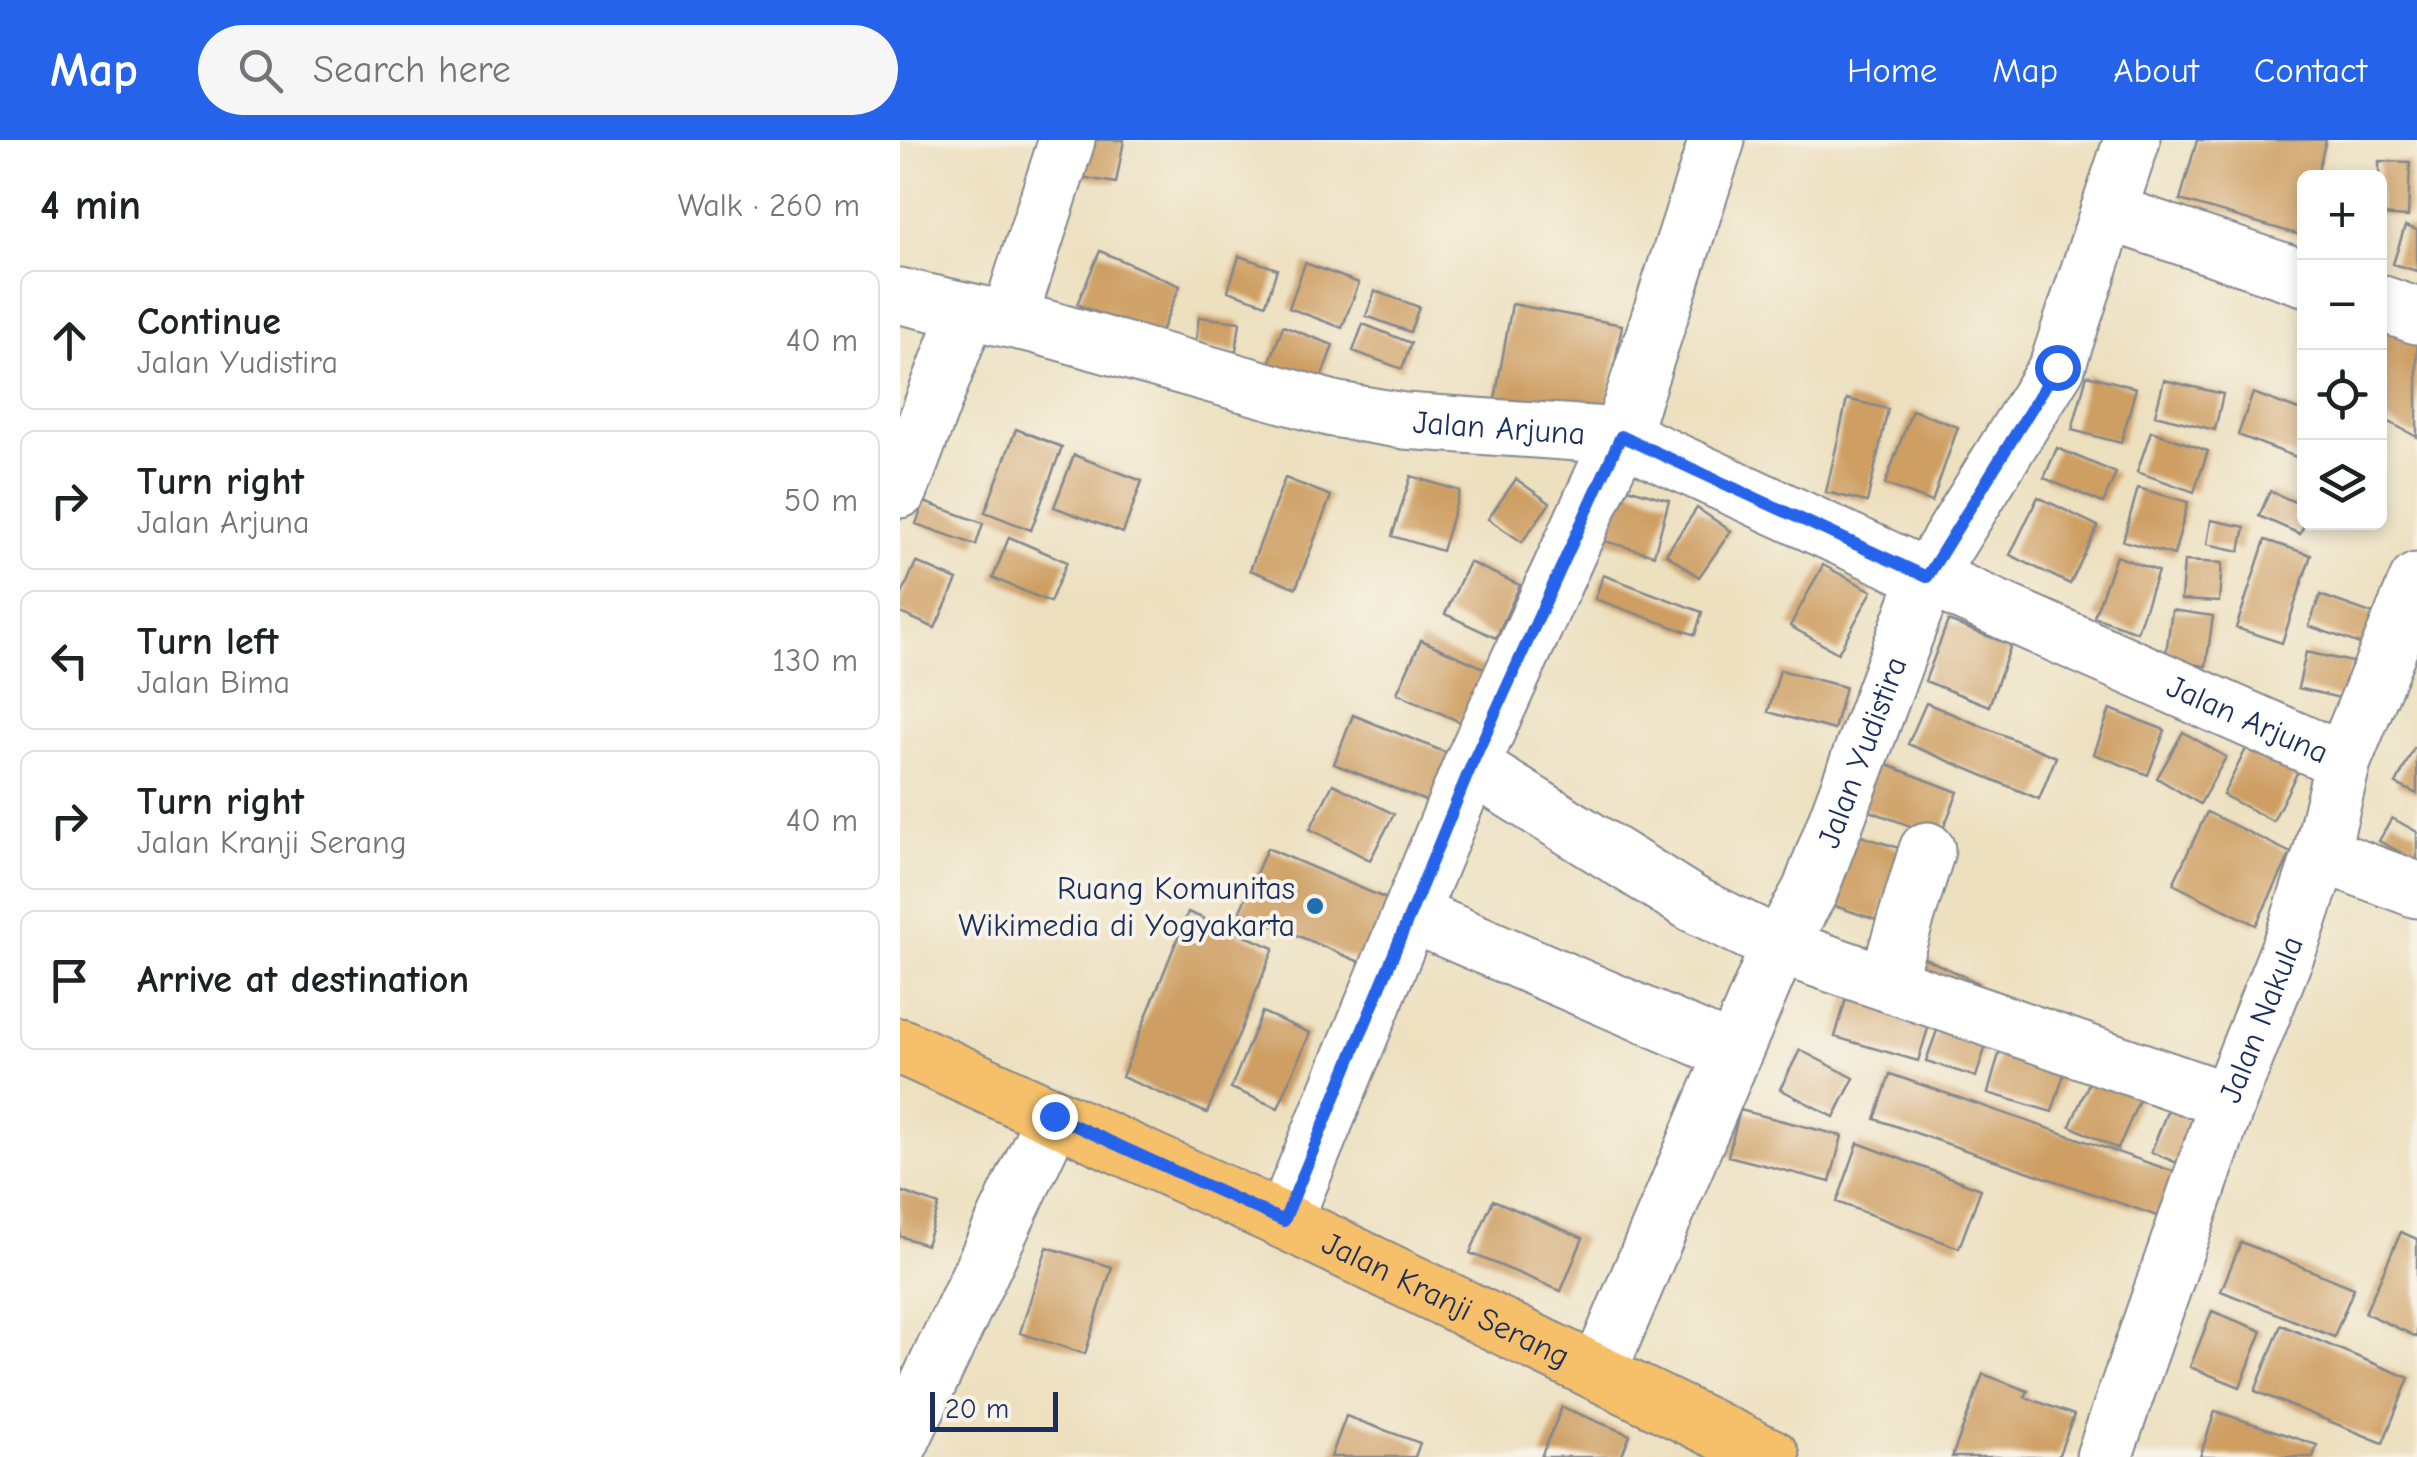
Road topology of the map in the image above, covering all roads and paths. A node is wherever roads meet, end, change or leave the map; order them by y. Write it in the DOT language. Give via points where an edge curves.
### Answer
graph roads {
  1 [pos="1067,140"];
  2 [pos="1717,140"];
  3 [pos="2132,140"];
  4 [pos="2108,212"];
  5 [pos="2297,276"];
  6 [pos="900,296"];
  7 [pos="2387,305"];
  8 [pos="988,316"];
  9 [pos="2417,316"];
  10 [pos="1621,436"];
  11 [pos="900,490"];
  12 [pos="1927,577"];
  13 [pos="2417,581"];
  14 [pos="2344,761"];
  15 [pos="1471,766"];
  16 [pos="1928,850"];
  17 [pos="2321,854"];
  18 [pos="2417,890"];
  19 [pos="1410,914"];
  20 [pos="1779,946"];
  21 [pos="1887,981"];
  22 [pos="900,1046"];
  23 [pos="1733,1053"];
  24 [pos="2228,1101"];
  25 [pos="1054,1116"];
  26 [pos="1284,1221"];
  27 [pos="1598,1373"];
  28 [pos="900,1444"];
  29 [pos="1761,1455"];
  30 [pos="2104,1457"];
  1 -- 8 [label="street"];
  2 -- 10 [label="street"];
  3 -- 4 [label="street, Jalan Yudistira"];
  4 -- 5 [label="street"];
  4 -- 12 [label="street, Jalan Yudistira" via="2057,367"];
  6 -- 8 [label="street, Jalan Arjuna"];
  7 -- 9 [label="street"];
  8 -- 10 [label="street, Jalan Arjuna" via="1333,409 1404,421"];
  8 -- 11 [label="street"];
  10 -- 12 [label="street, Jalan Arjuna"];
  10 -- 15 [label="street"];
  12 -- 14 [label="street, Jalan Arjuna"];
  12 -- 20 [label="street, Jalan Yudistira" via="1810,891"];
  13 -- 14 [label="street, Jalan Nakula"];
  14 -- 17 [label="street, Jalan Nakula"];
  15 -- 19 [label="street"];
  15 -- 20 [label="street" via="1693,904"];
  16 -- 21 [label="street"];
  17 -- 18 [label="street"];
  17 -- 24 [label="street, Jalan Nakula"];
  19 -- 23 [label="street"];
  19 -- 26 [label="street"];
  20 -- 21 [label="street"];
  20 -- 23 [label="street, Jalan Yudistira"];
  21 -- 24 [label="street"];
  22 -- 25 [label="main road, Jalan Kranji Serang"];
  23 -- 27 [label="street, Jalan Yudistira"];
  24 -- 30 [label="street, Jalan Nakula"];
  25 -- 26 [label="main road, Jalan Kranji Serang"];
  25 -- 28 [label="street"];
  26 -- 27 [label="main road, Jalan Kranji Serang"];
  27 -- 29 [label="main road, Jalan Kranji Serang"];
}
